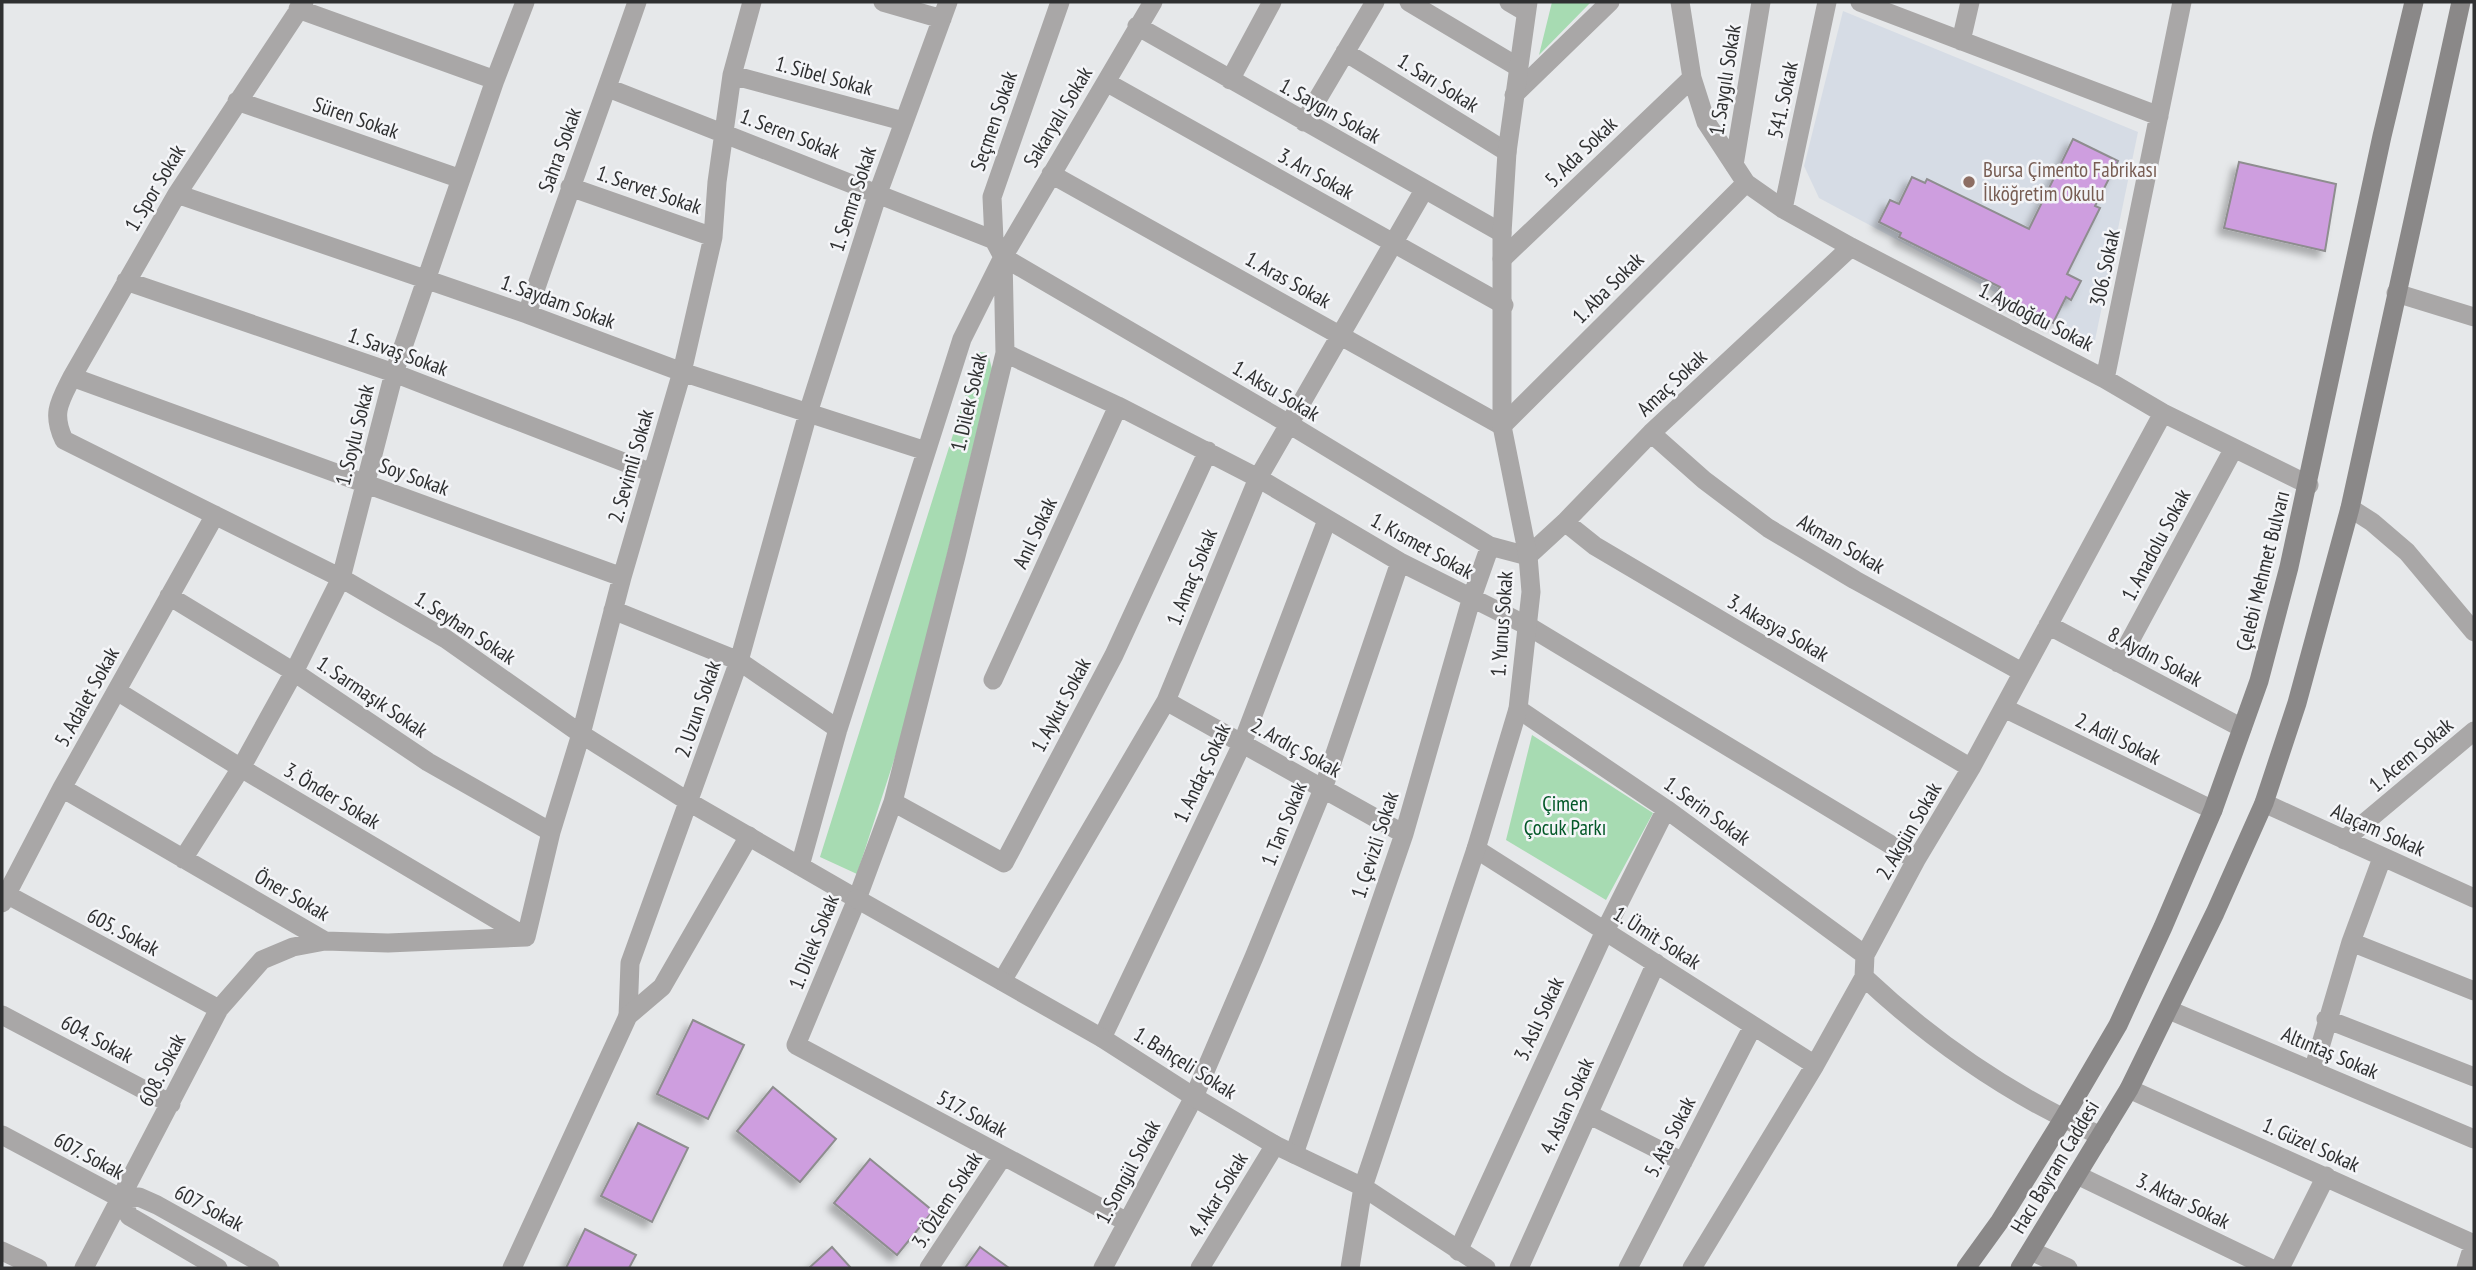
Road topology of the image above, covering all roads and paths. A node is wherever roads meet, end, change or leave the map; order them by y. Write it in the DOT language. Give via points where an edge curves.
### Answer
graph roads {
  1 [pos="525,2"];
  2 [pos="637,2"];
  3 [pos="752,2"];
  4 [pos="883,2"];
  5 [pos="1059,2"];
  6 [pos="1153,2"];
  7 [pos="1272,2"];
  8 [pos="1374,2"];
  9 [pos="1409,2"];
  10 [pos="1610,2"];
  11 [pos="1680,2"];
  12 [pos="1761,2"];
  13 [pos="1827,2"];
  14 [pos="1860,2"];
  15 [pos="1970,2"];
  16 [pos="2182,2"];
  17 [pos="2414,2"];
  18 [pos="2461,2"];
  19 [pos="301,5"];
  20 [pos="1521,5"];
  21 [pos="945,10"];
  22 [pos="1137,26"];
  23 [pos="1961,41"];
  24 [pos="1345,52"];
  25 [pos="1518,67"];
  26 [pos="732,75"];
  27 [pos="1692,78"];
  28 [pos="495,80"];
  29 [pos="1230,80"];
  30 [pos="1106,82"];
  31 [pos="608,88"];
  32 [pos="1514,95"];
  33 [pos="237,101"];
  34 [pos="2159,116"];
  35 [pos="903,121"];
  36 [pos="1304,122"];
  37 [pos="725,133"];
  38 [pos="1507,152"];
  39 [pos="1734,165"];
  40 [pos="1051,174"];
  41 [pos="461,179"];
  42 [pos="1746,183"];
  43 [pos="570,187"];
  44 [pos="1424,190"];
  45 [pos="878,193"];
  46 [pos="177,194"];
  47 [pos="1783,209"];
  48 [pos="1502,233"];
  49 [pos="713,237"];
  50 [pos="1394,244"];
  51 [pos="1851,247"];
  52 [pos="999,248"];
  53 [pos="1502,259"];
  54 [pos="426,280"];
  55 [pos="126,281"];
  56 [pos="2396,293"];
  57 [pos="1504,305"];
  58 [pos="527,314"];
  59 [pos="2474,317"];
  60 [pos="1340,335"];
  61 [pos="1005,353"];
  62 [pos="682,372"];
  63 [pos="394,373"];
  64 [pos="72,377"];
  65 [pos="2105,379"];
  66 [pos="58,406"];
  67 [pos="1118,406"];
  68 [pos="808,413"];
  69 [pos="2164,413"];
  70 [pos="1289,424"];
  71 [pos="1502,426"];
  72 [pos="1651,433"];
  73 [pos="2234,448"];
  74 [pos="926,451"];
  75 [pos="1208,452"];
  76 [pos="652,473"];
  77 [pos="1258,478"];
  78 [pos="366,483"];
  79 [pos="2309,485"];
  80 [pos="2350,508"];
  81 [pos="215,515"];
  82 [pos="1327,520"];
  83 [pos="1565,522"];
  84 [pos="1490,546"];
  85 [pos="1528,556"];
  86 [pos="1400,562"];
  87 [pos="622,577"];
  88 [pos="341,578"];
  89 [pos="169,596"];
  90 [pos="1471,600"];
  91 [pos="613,610"];
  92 [pos="2048,625"];
  93 [pos="1528,626"];
  94 [pos="2474,632"];
  95 [pos="739,661"];
  96 [pos="2119,663"];
  97 [pos="294,672"];
  98 [pos="2022,672"];
  99 [pos="993,680"];
  100 [pos="117,691"];
  101 [pos="1166,701"];
  102 [pos="2004,708"];
  103 [pos="1518,709"];
  104 [pos="838,729"];
  105 [pos="2242,729"];
  106 [pos="2474,731"];
  107 [pos="581,734"];
  108 [pos="1242,744"];
  109 [pos="240,768"];
  110 [pos="1971,768"];
  111 [pos="62,788"];
  112 [pos="1323,789"];
  113 [pos="689,802"];
  114 [pos="893,802"];
  115 [pos="2264,803"];
  116 [pos="1666,809"];
  117 [pos="2213,810"];
  118 [pos="551,832"];
  119 [pos="1404,834"];
  120 [pos="749,836"];
  121 [pos="2344,841"];
  122 [pos="1476,849"];
  123 [pos="2382,858"];
  124 [pos="183,859"];
  125 [pos="1916,860"];
  126 [pos="800,866"];
  127 [pos="4,898"];
  128 [pos="2474,898"];
  129 [pos="857,899"];
  130 [pos="1605,931"];
  131 [pos="526,937"];
  132 [pos="325,941"];
  133 [pos="2351,942"];
  134 [pos="1865,955"];
  135 [pos="1656,963"];
  136 [pos="1864,976"];
  137 [pos="1002,981"];
  138 [pos="2474,991"];
  139 [pos="219,1009"];
  140 [pos="2169,1010"];
  141 [pos="2,1014"];
  142 [pos="628,1016"];
  143 [pos="2326,1019"];
  144 [pos="1753,1026"];
  145 [pos="1102,1038"];
  146 [pos="796,1045"];
  147 [pos="1815,1065"];
  148 [pos="2313,1070"];
  149 [pos="2474,1077"];
  150 [pos="2129,1090"];
  151 [pos="1194,1097"];
  152 [pos="171,1104"];
  153 [pos="1588,1114"];
  154 [pos="2063,1119"];
  155 [pos="2,1136"];
  156 [pos="2101,1136"];
  157 [pos="2474,1139"];
  158 [pos="1275,1145"];
  159 [pos="1294,1154"];
  160 [pos="1003,1156"];
  161 [pos="1683,1162"];
  162 [pos="2077,1175"];
  163 [pos="2326,1176"];
  164 [pos="1363,1187"];
  165 [pos="122,1199"];
  166 [pos="1127,1222"];
  167 [pos="2474,1243"];
  168 [pos="2,1251"];
  169 [pos="1458,1251"];
  170 [pos="2031,1251"];
  171 [pos="38,1268"];
  172 [pos="84,1268"];
  173 [pos="218,1268"];
  174 [pos="270,1268"];
  175 [pos="512,1268"];
  176 [pos="929,1268"];
  177 [pos="1103,1268"];
  178 [pos="1200,1268"];
  179 [pos="1350,1268"];
  180 [pos="1486,1268"];
  181 [pos="1519,1268"];
  182 [pos="1628,1268"];
  183 [pos="1692,1268"];
  184 [pos="1966,1268"];
  185 [pos="2020,1268"];
  186 [pos="2068,1268"];
  187 [pos="2270,1268"];
  188 [pos="2280,1268"];
  189 [pos="2466,1268"];
  1 -- 28 [label="street, 1. Soylu Sokak"];
  2 -- 31 [label="street, Sahra Sokak"];
  3 -- 26 [label="street, 2. Sevimli Sokak"];
  4 -- 21 [label="street"];
  5 -- 52 [label="street, Seçmen Sokak" via="992,197"];
  6 -- 22 [label="street, Sakaryalı Sokak"];
  7 -- 29 [label="street"];
  8 -- 24 [label="street"];
  9 -- 25 [label="street"];
  10 -- 32 [label="street"];
  11 -- 27 [label="street"];
  12 -- 39 [label="street, 1. Saygılı Sokak"];
  13 -- 47 [label="street, 541. Sokak"];
  14 -- 23 [label="street"];
  15 -- 23 [label="street"];
  16 -- 34 [label="street, 306. Sokak"];
  17 -- 79 [label="main road, Çelebi Mehmet Bulvarı"];
  18 -- 56 [label="main road"];
  19 -- 28 [label="street"];
  19 -- 33 [label="street, 1. Spor Sokak"];
  20 -- 25 [label="street, 1. Yunus Sokak"];
  21 -- 35 [label="street, 1. Semra Sokak"];
  22 -- 29 [label="street, 1. Saygın Sokak"];
  22 -- 30 [label="street, Sakaryalı Sokak"];
  23 -- 34 [label="street"];
  24 -- 36 [label="street"];
  24 -- 38 [label="street, 1. Sarı Sokak"];
  25 -- 32 [label="street, 1. Yunus Sokak"];
  26 -- 35 [label="street, 1. Sibel Sokak"];
  26 -- 37 [label="street, 2. Sevimli Sokak"];
  27 -- 39 [label="street" via="1706,122"];
  27 -- 53 [label="street, 5. Ada Sokak"];
  28 -- 41 [label="street, 1. Soylu Sokak"];
  29 -- 36 [label="street, 1. Saygın Sokak"];
  30 -- 40 [label="street, Sakaryalı Sokak"];
  30 -- 50 [label="street, 3. Arı Sokak"];
  31 -- 37 [label="street, 1. Seren Sokak"];
  31 -- 43 [label="street, Sahra Sokak"];
  32 -- 38 [label="street, 1. Yunus Sokak"];
  33 -- 41 [label="street, Süren Sokak"];
  33 -- 46 [label="street, 1. Spor Sokak"];
  34 -- 65 [label="street, 306. Sokak"];
  35 -- 45 [label="street, 1. Semra Sokak"];
  36 -- 44 [label="street, 1. Saygın Sokak"];
  37 -- 45 [label="street, 1. Seren Sokak"];
  37 -- 49 [label="street, 2. Sevimli Sokak"];
  38 -- 48 [label="street, 1. Yunus Sokak"];
  39 -- 42 [label="street"];
  40 -- 52 [label="street, Sakaryalı Sokak"];
  40 -- 60 [label="street, 1. Aras Sokak"];
  41 -- 54 [label="street, 1. Soylu Sokak"];
  42 -- 47 [label="street, 1. Aydoğdu Sokak"];
  42 -- 71 [label="street, 1. Aba Sokak"];
  43 -- 49 [label="street, 1. Servet Sokak"];
  43 -- 58 [label="street, Sahra Sokak"];
  44 -- 48 [label="street, 1. Saygın Sokak"];
  44 -- 50 [label="street, 1. Amaç Sokak"];
  45 -- 52 [label="street, 1. Seren Sokak"];
  45 -- 68 [label="street, 1. Semra Sokak"];
  46 -- 54 [label="street, 1. Saydam Sokak"];
  46 -- 55 [label="street, 1. Spor Sokak"];
  47 -- 51 [label="street, 1. Aydoğdu Sokak"];
  48 -- 53 [label="street, 1. Yunus Sokak"];
  49 -- 62 [label="street, 2. Sevimli Sokak"];
  50 -- 57 [label="street, 3. Arı Sokak"];
  50 -- 60 [label="street, 1. Amaç Sokak"];
  51 -- 65 [label="street, 1. Aydoğdu Sokak"];
  51 -- 72 [label="street, Amaç Sokak"];
  52 -- 61 [label="street, 1. Dilek Sokak"];
  52 -- 70 [label="street, 1. Aksu Sokak"];
  52 -- 74 [label="street, 1. Dilek Sokak" via="962,339"];
  53 -- 57 [label="street, 1. Yunus Sokak"];
  54 -- 58 [label="street, 1. Saydam Sokak"];
  54 -- 63 [label="street, 1. Soylu Sokak"];
  55 -- 63 [label="street, 1. Savaş Sokak"];
  55 -- 64 [label="street, 1. Spor Sokak"];
  56 -- 59 [label="street"];
  56 -- 80 [label="main road"];
  57 -- 71 [label="street, 1. Yunus Sokak"];
  58 -- 62 [label="street, 1. Saydam Sokak"];
  60 -- 70 [label="street, 1. Amaç Sokak"];
  60 -- 71 [label="street, 1. Aras Sokak"];
  61 -- 67 [label="street, 1. Kısmet Sokak"];
  61 -- 114 [label="street, 1. Dilek Sokak"];
  62 -- 68 [label="street, 1. Saydam Sokak"];
  62 -- 76 [label="street, 2. Sevimli Sokak"];
  63 -- 76 [label="street, 1. Savaş Sokak"];
  63 -- 78 [label="street, 1. Soylu Sokak"];
  64 -- 66 [label="street, 1. Spor Sokak"];
  64 -- 78 [label="street, Soy Sokak"];
  65 -- 69 [label="street, 1. Aydoğdu Sokak"];
  66 -- 81 [label="street, 1. Seyhan Sokak" via="57,425 64,440"];
  67 -- 75 [label="street, 1. Kısmet Sokak"];
  67 -- 99 [label="street, Anıl Sokak"];
  68 -- 74 [label="street, 1. Saydam Sokak"];
  68 -- 95 [label="street, 2. Uzun Sokak"];
  69 -- 73 [label="street, 1. Aydoğdu Sokak"];
  69 -- 92 [label="street, 2. Akgün Sokak"];
  70 -- 77 [label="street, 1. Amaç Sokak"];
  70 -- 84 [label="street, 1. Aksu Sokak"];
  71 -- 85 [label="street, 1. Yunus Sokak"];
  72 -- 83 [label="street, Amaç Sokak"];
  72 -- 98 [label="street, Akman Sokak" via="1768,528"];
  73 -- 79 [label="street, 1. Aydoğdu Sokak"];
  73 -- 96 [label="street, 1. Anadolu Sokak"];
  74 -- 104 [label="street, 1. Dilek Sokak"];
  75 -- 77 [label="street, 1. Kısmet Sokak"];
  75 -- 114 [label="street, 1. Aykut Sokak" via="1114,655 1004,863"];
  76 -- 87 [label="street, 2. Sevimli Sokak"];
  77 -- 82 [label="street, 1. Kısmet Sokak"];
  77 -- 101 [label="street, 1. Amaç Sokak"];
  78 -- 87 [label="street, Soy Sokak"];
  78 -- 88 [label="street, 1. Soylu Sokak"];
  79 -- 105 [label="main road, Çelebi Mehmet Bulvarı"];
  80 -- 94 [label="street" via="2407,552"];
  80 -- 115 [label="main road"];
  81 -- 88 [label="street, 1. Seyhan Sokak"];
  81 -- 89 [label="street, 5. Adalet Sokak"];
  82 -- 86 [label="street, 1. Kısmet Sokak"];
  82 -- 108 [label="street, 1. Andaç Sokak"];
  83 -- 85 [label="street, Amaç Sokak"];
  83 -- 110 [label="street, 3. Akasya Sokak" via="1606,552"];
  84 -- 85 [label="street, 1. Aksu Sokak"];
  84 -- 90 [label="street, 1. Çevizli Sokak"];
  85 -- 93 [label="street, 1. Yunus Sokak"];
  86 -- 90 [label="street, 1. Kısmet Sokak"];
  86 -- 112 [label="street, 1. Tan Sokak"];
  87 -- 91 [label="street, 2. Sevimli Sokak"];
  88 -- 97 [label="street, 1. Soylu Sokak"];
  88 -- 107 [label="street, 1. Seyhan Sokak" via="446,639"];
  89 -- 97 [label="street, 1. Sarmaşık Sokak"];
  89 -- 100 [label="street, 5. Adalet Sokak"];
  90 -- 93 [label="street, 1. Kısmet Sokak"];
  90 -- 119 [label="street, 1. Çevizli Sokak"];
  91 -- 95 [label="street"];
  91 -- 107 [label="street, 2. Sevimli Sokak"];
  92 -- 96 [label="street, 8. Aydın Sokak"];
  92 -- 98 [label="street, 2. Akgün Sokak"];
  93 -- 103 [label="street, 1. Yunus Sokak"];
  93 -- 125 [label="street, 1. Kısmet Sokak"];
  95 -- 104 [label="street"];
  95 -- 113 [label="street, 2. Uzun Sokak"];
  96 -- 105 [label="street, 8. Aydın Sokak"];
  97 -- 109 [label="street, 1. Soylu Sokak"];
  97 -- 118 [label="street, 1. Sarmaşık Sokak" via="428,762"];
  98 -- 102 [label="street, 2. Akgün Sokak"];
  100 -- 109 [label="street, 3. Önder Sokak"];
  100 -- 111 [label="street, 5. Adalet Sokak"];
  101 -- 108 [label="street, 2. Ardıç Sokak"];
  101 -- 137 [label="street, 1. Amaç Sokak"];
  102 -- 110 [label="street, 2. Akgün Sokak"];
  102 -- 117 [label="street, 2. Adil Sokak"];
  103 -- 116 [label="street, 1. Serin Sokak"];
  103 -- 122 [label="street, 1. Yunus Sokak"];
  104 -- 126 [label="street, 1. Dilek Sokak"];
  105 -- 117 [label="main road, Çelebi Mehmet Bulvarı"];
  106 -- 121 [label="street, 1. Acem Sokak"];
  107 -- 113 [label="street, 1. Seyhan Sokak"];
  107 -- 118 [label="street, 2. Sevimli Sokak"];
  108 -- 112 [label="street, 2. Ardıç Sokak"];
  108 -- 145 [label="street, 1. Andaç Sokak"];
  109 -- 124 [label="street, 1. Soylu Sokak"];
  109 -- 131 [label="street, 3. Önder Sokak"];
  110 -- 125 [label="street, 2. Akgün Sokak"];
  111 -- 124 [label="street, Öner Sokak"];
  111 -- 127 [label="street, 5. Adalet Sokak"];
  112 -- 119 [label="street, 2. Ardıç Sokak"];
  112 -- 151 [label="street, 1. Tan Sokak"];
  113 -- 120 [label="street, 1. Seyhan Sokak"];
  113 -- 142 [label="street, 2. Uzun Sokak" via="630,963"];
  114 -- 129 [label="street, 1. Dilek Sokak"];
  115 -- 121 [label="street, Alaçam Sokak"];
  115 -- 140 [label="main road"];
  116 -- 130 [label="street, 3. Aslı Sokak"];
  116 -- 134 [label="street, 1. Serin Sokak"];
  117 -- 154 [label="main road, Çelebi Mehmet Bulvarı" via="2118,1025"];
  118 -- 131 [label="street, 2. Sevimli Sokak"];
  119 -- 159 [label="street, 1. Çevizli Sokak"];
  120 -- 126 [label="street, 1. Seyhan Sokak"];
  120 -- 142 [label="street" via="662,987"];
  121 -- 123 [label="street, Alaçam Sokak"];
  122 -- 130 [label="street, 1. Ümit Sokak"];
  122 -- 164 [label="street, 1. Yunus Sokak"];
  123 -- 128 [label="street, Alaçam Sokak"];
  123 -- 133 [label="street"];
  124 -- 132 [label="street, Öner Sokak"];
  125 -- 134 [label="street, 2. Akgün Sokak"];
  126 -- 129 [label="street, 1. Seyhan Sokak"];
  127 -- 139 [label="street, 605. Sokak"];
  129 -- 137 [label="street, 1. Bahçeli Sokak"];
  129 -- 146 [label="street, 1. Dilek Sokak"];
  130 -- 135 [label="street, 1. Ümit Sokak"];
  130 -- 169 [label="street, 3. Aslı Sokak"];
  131 -- 132 [label="street, Öner Sokak"];
  132 -- 139 [label="street, 608. Sokak" via="262,960"];
  133 -- 138 [label="street"];
  133 -- 143 [label="street"];
  134 -- 136 [label="street, 2. Akgün Sokak"];
  135 -- 144 [label="street, 1. Ümit Sokak"];
  135 -- 153 [label="street, 4. Aslan Sokak"];
  136 -- 147 [label="street, 2. Akgün Sokak"];
  136 -- 154 [label="street" via="1904,1014 1961,1056"];
  137 -- 145 [label="street, 1. Bahçeli Sokak"];
  139 -- 152 [label="street, 608. Sokak"];
  140 -- 148 [label="street, Altıntaş Sokak"];
  140 -- 150 [label="main road"];
  141 -- 152 [label="street, 604. Sokak"];
  142 -- 175 [label="street"];
  143 -- 148 [label="street"];
  143 -- 149 [label="street"];
  144 -- 147 [label="street, 1. Ümit Sokak"];
  144 -- 161 [label="street, 5. Ata Sokak"];
  145 -- 151 [label="street, 1. Bahçeli Sokak"];
  146 -- 160 [label="street, 517. Sokak"];
  147 -- 183 [label="street, 2. Akgün Sokak"];
  148 -- 157 [label="street, Altıntaş Sokak"];
  150 -- 156 [label="main road, Hacı Bayram Caddesi"];
  150 -- 163 [label="street, 1. Güzel Sokak"];
  151 -- 158 [label="street, 1. Bahçeli Sokak"];
  151 -- 166 [label="street, 1. Songül Sokak"];
  152 -- 165 [label="street, 608. Sokak"];
  153 -- 161 [label="street"];
  153 -- 181 [label="street, 4. Aslan Sokak"];
  154 -- 156 [label="street"];
  154 -- 184 [label="main road, Hacı Bayram Caddesi"];
  155 -- 165 [label="street, 607. Sokak"];
  156 -- 162 [label="main road, Hacı Bayram Caddesi"];
  158 -- 159 [label="street, 1. Bahçeli Sokak"];
  158 -- 178 [label="street, 4. Akar Sokak"];
  159 -- 164 [label="street, 1. Bahçeli Sokak"];
  160 -- 166 [label="street, 517. Sokak"];
  160 -- 176 [label="street, 3. Özlem Sokak"];
  161 -- 182 [label="street, 5. Ata Sokak"];
  162 -- 170 [label="main road, Hacı Bayram Caddesi"];
  162 -- 187 [label="street, 3. Aktar Sokak"];
  163 -- 167 [label="street, 1. Güzel Sokak"];
  163 -- 188 [label="street"];
  164 -- 169 [label="street, 1. Bahçeli Sokak"];
  164 -- 179 [label="street, 1. Yunus Sokak"];
  165 -- 172 [label="street, 608. Sokak"];
  165 -- 173 [label="street, 607. Sokak" via="129,1216"];
  165 -- 174 [label="street, 607 Sokak" via="139,1197 157,1205"];
  166 -- 177 [label="street, 1. Songül Sokak"];
  167 -- 189 [label="street"];
  168 -- 171 [label="street"];
  169 -- 180 [label="street, 1. Bahçeli Sokak"];
  170 -- 185 [label="main road, Hacı Bayram Caddesi"];
  170 -- 186 [label="street"];
}
